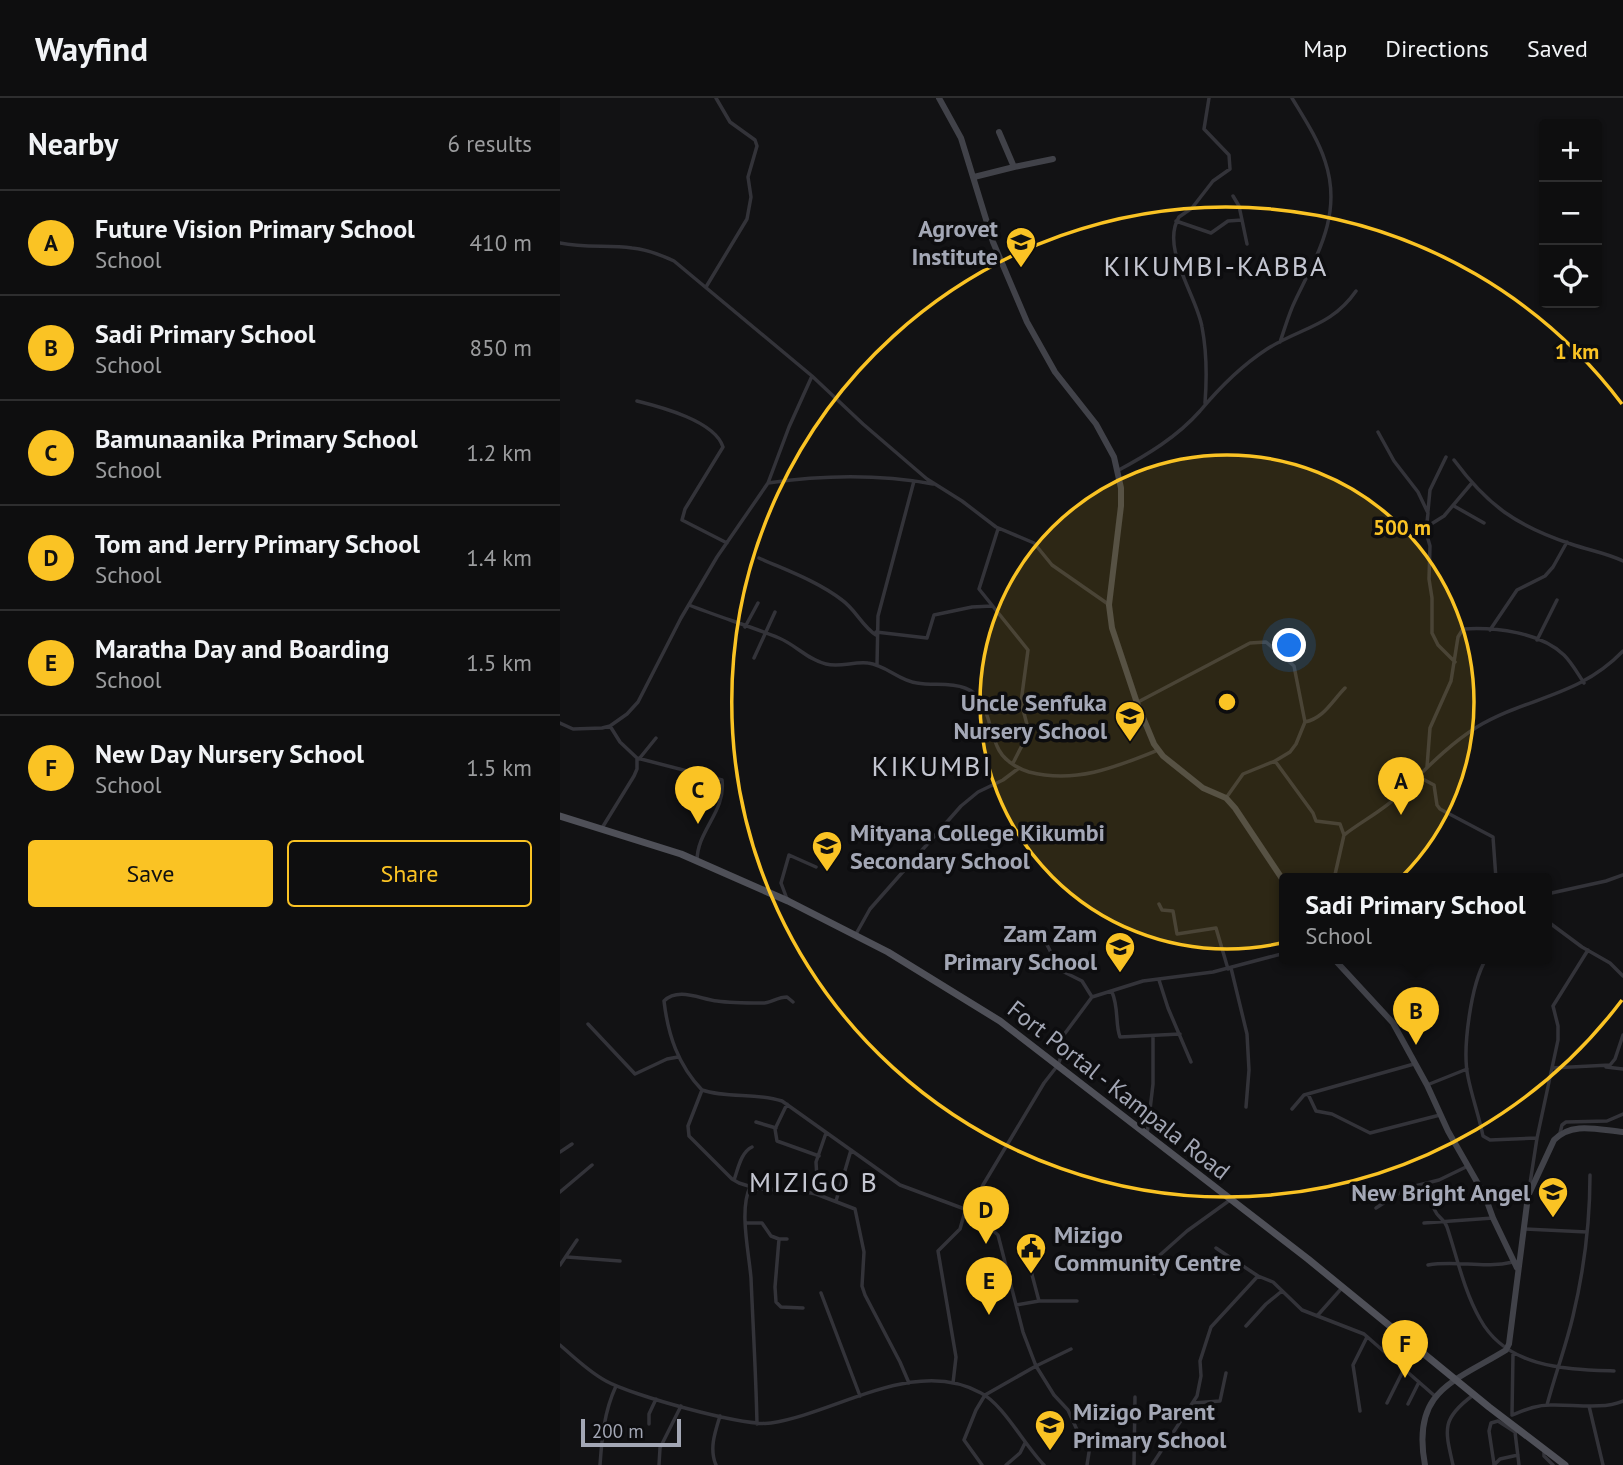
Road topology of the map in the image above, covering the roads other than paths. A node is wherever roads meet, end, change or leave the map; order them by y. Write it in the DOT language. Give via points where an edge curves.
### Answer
graph roads {
  1 [pos="716,98"];
  2 [pos="939,98"];
  3 [pos="1209,98"];
  4 [pos="1293,98"];
  5 [pos="999,132"];
  6 [pos="1053,159"];
  7 [pos="1014,167"];
  8 [pos="974,177"];
  9 [pos="1233,196"];
  10 [pos="1242,220"];
  11 [pos="1176,221"];
  12 [pos="560,243"];
  13 [pos="1247,244"];
  14 [pos="706,287"];
  15 [pos="1356,291"];
  16 [pos="1280,342"];
  17 [pos="812,376"];
  18 [pos="637,401"];
  19 [pos="1205,403"];
  20 [pos="1378,432"];
  21 [pos="1446,457"];
  22 [pos="1454,460"];
  23 [pos="1117,471"];
  24 [pos="914,481"];
  25 [pos="768,483"];
  26 [pos="1472,483"];
  27 [pos="936,485"];
  28 [pos="1454,506"];
  29 [pos="1427,513"];
  30 [pos="1484,523"];
  31 [pos="1428,526"];
  32 [pos="998,528"];
  33 [pos="1567,542"];
  34 [pos="727,543"];
  35 [pos="759,558"];
  36 [pos="1623,561"];
  37 [pos="1557,600"];
  38 [pos="758,603"];
  39 [pos="689,605"];
  40 [pos="1109,605"];
  41 [pos="993,606"];
  42 [pos="775,612"];
  43 [pos="745,627"];
  44 [pos="1490,630"];
  45 [pos="764,634"];
  46 [pos="876,634"];
  47 [pos="1537,640"];
  48 [pos="1623,651"];
  49 [pos="754,658"];
  50 [pos="1455,662"];
  51 [pos="877,665"];
  52 [pos="1584,683"];
  53 [pos="1345,688"];
  54 [pos="1136,703"];
  55 [pos="1305,722"];
  56 [pos="560,723"];
  57 [pos="610,726"];
  58 [pos="656,738"];
  59 [pos="1158,750"];
  60 [pos="638,759"];
  61 [pos="1275,761"];
  62 [pos="1012,764"];
  63 [pos="1427,767"];
  64 [pos="1019,768"];
  65 [pos="1417,776"];
  66 [pos="1226,798"];
  67 [pos="560,816"];
  68 [pos="602,828"];
  69 [pos="1344,835"];
  70 [pos="697,861"];
  71 [pos="816,867"];
  72 [pos="1335,873"];
  73 [pos="1496,873"];
  74 [pos="1279,874"];
  75 [pos="1623,875"];
  76 [pos="1552,893"];
  77 [pos="788,901"];
  78 [pos="1160,904"];
  79 [pos="1552,925"];
  80 [pos="856,934"];
  81 [pos="1044,939"];
  82 [pos="1588,950"];
  83 [pos="1279,955"];
  84 [pos="1339,964"];
  85 [pos="1484,964"];
  86 [pos="1229,969"];
  87 [pos="1623,976"];
  88 [pos="1159,980"];
  89 [pos="1112,992"];
  90 [pos="1092,997"];
  91 [pos="793,1002"];
  92 [pos="588,1024"];
  93 [pos="1180,1034"];
  94 [pos="1623,1035"];
  95 [pos="1153,1036"];
  96 [pos="678,1057"];
  97 [pos="1191,1062"];
  98 [pos="1414,1064"];
  99 [pos="1058,1065"];
  100 [pos="1604,1066"];
  101 [pos="1552,1068"];
  102 [pos="1467,1069"];
  103 [pos="1623,1069"];
  104 [pos="1427,1085"];
  105 [pos="702,1090"];
  106 [pos="1308,1094"];
  107 [pos="787,1104"];
  108 [pos="1246,1107"];
  109 [pos="1292,1109"];
  110 [pos="1623,1114"];
  111 [pos="1440,1115"];
  112 [pos="756,1122"];
  113 [pos="776,1128"];
  114 [pos="1623,1132"];
  115 [pos="826,1133"];
  116 [pos="1560,1134"];
  117 [pos="1147,1135"];
  118 [pos="1537,1138"];
  119 [pos="572,1144"];
  120 [pos="752,1147"];
  121 [pos="850,1150"];
  122 [pos="560,1152"];
  123 [pos="819,1156"];
  124 [pos="592,1165"];
  125 [pos="1468,1166"];
  126 [pos="1590,1175"];
  127 [pos="764,1178"];
  128 [pos="734,1180"];
  129 [pos="1427,1184"];
  130 [pos="750,1187"];
  131 [pos="769,1190"];
  132 [pos="560,1192"];
  133 [pos="818,1195"];
  134 [pos="1528,1196"];
  135 [pos="1230,1200"];
  136 [pos="836,1201"];
  137 [pos="1376,1209"];
  138 [pos="968,1210"];
  139 [pos="1493,1218"];
  140 [pos="1445,1222"];
  141 [pos="747,1223"];
  142 [pos="1424,1223"];
  143 [pos="1523,1228"];
  144 [pos="1587,1232"];
  145 [pos="779,1239"];
  146 [pos="787,1239"];
  147 [pos="577,1240"];
  148 [pos="1216,1248"];
  149 [pos="1026,1252"];
  150 [pos="567,1257"];
  151 [pos="620,1261"];
  152 [pos="1514,1262"];
  153 [pos="1458,1264"];
  154 [pos="560,1265"];
  155 [pos="1428,1265"];
  156 [pos="1518,1270"];
  157 [pos="1154,1273"];
  158 [pos="1258,1276"];
  159 [pos="1343,1287"];
  160 [pos="1282,1291"];
  161 [pos="821,1293"];
  162 [pos="1039,1301"];
  163 [pos="1077,1301"];
  164 [pos="1016,1305"];
  165 [pos="803,1308"];
  166 [pos="1317,1316"];
  167 [pos="1246,1326"];
  168 [pos="1367,1337"];
  169 [pos="560,1345"];
  170 [pos="1071,1349"];
  171 [pos="1509,1352"];
  172 [pos="1037,1366"];
  173 [pos="1558,1366"];
  174 [pos="1404,1369"];
  175 [pos="1614,1371"];
  176 [pos="1226,1373"];
  177 [pos="1454,1378"];
  178 [pos="1419,1382"];
  179 [pos="909,1383"];
  180 [pos="953,1383"];
  181 [pos="616,1386"];
  182 [pos="1474,1394"];
  183 [pos="985,1395"];
  184 [pos="860,1396"];
  185 [pos="1436,1396"];
  186 [pos="1135,1397"];
  187 [pos="656,1399"];
  188 [pos="1623,1401"];
  189 [pos="1387,1402"];
  190 [pos="1194,1403"];
  191 [pos="1408,1404"];
  192 [pos="1547,1405"];
  193 [pos="1589,1405"];
  194 [pos="681,1406"];
  195 [pos="1360,1410"];
  196 [pos="720,1416"];
  197 [pos="649,1424"];
  198 [pos="757,1424"];
  199 [pos="1512,1424"];
  200 [pos="1025,1443"];
  201 [pos="1544,1449"];
  202 [pos="1020,1452"];
  203 [pos="1033,1453"];
  204 [pos="1518,1455"];
  205 [pos="1566,1464"];
  206 [pos="600,1465"];
  207 [pos="659,1465"];
  208 [pos="716,1465"];
  209 [pos="982,1465"];
  210 [pos="1006,1465"];
  211 [pos="1044,1465"];
  212 [pos="1087,1465"];
  213 [pos="1134,1465"];
  214 [pos="1152,1465"];
  215 [pos="1425,1465"];
  216 [pos="1453,1465"];
  217 [pos="1494,1465"];
  218 [pos="1519,1465"];
  219 [pos="1553,1465"];
  220 [pos="1602,1465"];
  1 -- 14 [label="street" via="730,122 757,146 748,177 747,219"];
  2 -- 8 [label="street" via="961,138"];
  3 -- 11 [label="street" via="1204,127 1229,155 1230,167"];
  4 -- 16 [label="street" via="1325,160 1331,207 1320,252"];
  5 -- 7 [label="street"];
  6 -- 7 [label="street"];
  7 -- 8 [label="street"];
  8 -- 23 [label="street" via="993,242 1027,322 1055,372 1105,437"];
  9 -- 10 [label="street"];
  10 -- 11 [label="street" via="1228,221 1210,233"];
  10 -- 13 [label="street"];
  11 -- 19 [label="street" via="1173,237 1179,267 1202,324"];
  12 -- 14 [label="street" via="646,250 674,261"];
  14 -- 17 [label="street"];
  15 -- 16 [label="street" via="1340,311"];
  16 -- 19 [label="street" via="1235,372"];
  17 -- 25 [label="street"];
  17 -- 27 [label="street"];
  18 -- 34 [label="street" via="674,411 722,442 682,517"];
  19 -- 23 [label="street" via="1168,440"];
  20 -- 29 [label="street"];
  21 -- 29 [label="street" via="1430,490"];
  22 -- 26 [label="street"];
  23 -- 40 [label="street" via="1121,506"];
  24 -- 25 [label="street" via="846,477"];
  24 -- 27 [label="street"];
  24 -- 46 [label="street"];
  25 -- 34 [label="street"];
  26 -- 28 [label="street"];
  26 -- 33 [label="street" via="1504,513"];
  27 -- 32 [label="street"];
  28 -- 30 [label="street"];
  28 -- 31 [label="street"];
  29 -- 31 [label="street"];
  31 -- 50 [label="street" via="1432,634"];
  32 -- 40 [label="street" via="1034,543 1052,565"];
  32 -- 41 [label="street" via="979,586"];
  33 -- 36 [label="street"];
  33 -- 44 [label="street" via="1545,576 1517,590"];
  34 -- 39 [label="street"];
  35 -- 46 [label="street" via="817,583 845,601"];
  37 -- 47 [label="street"];
  38 -- 43 [label="street"];
  39 -- 43 [label="street"];
  39 -- 57 [label="street" via="638,702"];
  40 -- 54 [label="street"];
  41 -- 46 [label="street" via="934,615 927,638"];
  41 -- 62 [label="street" via="1028,650 1021,702 1028,732"];
  42 -- 45 [label="street"];
  43 -- 45 [label="street"];
  44 -- 47 [label="street"];
  44 -- 50 [label="street" via="1463,629"];
  45 -- 49 [label="street"];
  45 -- 51 [label="street" via="828,665"];
  46 -- 51 [label="street"];
  47 -- 52 [label="street" via="1564,655"];
  48 -- 52 [label="street"];
  50 -- 63 [label="street" via="1430,727"];
  51 -- 62 [label="street" via="917,684 956,685 973,692 983,705 997,747"];
  52 -- 63 [label="street" via="1497,716 1469,732"];
  53 -- 55 [label="street" via="1322,715"];
  54 -- 55 [label="street" via="1251,643 1266,642 1294,666"];
  54 -- 59 [label="street"];
  55 -- 61 [label="street" via="1290,752"];
  56 -- 57 [label="street" via="586,730"];
  57 -- 60 [label="street"];
  58 -- 60 [label="street"];
  59 -- 64 [label="street" via="1078,776 1044,775"];
  59 -- 66 [label="street" via="1203,788"];
  60 -- 68 [label="street" via="634,776"];
  60 -- 70 [label="street" via="722,780 718,808 697,847"];
  61 -- 66 [label="street" via="1243,774"];
  61 -- 69 [label="street" via="1316,821 1340,824"];
  62 -- 64 [label="street"];
  63 -- 65 [label="street"];
  64 -- 80 [label="street" via="961,806 870,909"];
  65 -- 69 [label="street" via="1397,797"];
  65 -- 73 [label="street" via="1434,785 1440,809 1493,837"];
  66 -- 74 [label="street"];
  67 -- 68 [label="main road, Fort Portal - Kampala Road"];
  68 -- 70 [label="main road, Fort Portal - Kampala Road"];
  69 -- 72 [label="street"];
  70 -- 77 [label="main road, Fort Portal - Kampala Road"];
  71 -- 77 [label="street" via="789,855 781,883"];
  75 -- 76 [label="street"];
  77 -- 80 [label="main road, Fort Portal - Kampala Road"];
  78 -- 86 [label="street" via="1162,910 1173,911 1177,934 1216,928"];
  79 -- 82 [label="street"];
  80 -- 99 [label="main road, Fort Portal - Kampala Road" via="1000,1021"];
  81 -- 90 [label="street" via="1060,970 1082,981"];
  82 -- 87 [label="street"];
  82 -- 101 [label="street" via="1553,1006 1558,1026"];
  83 -- 86 [label="street"];
  84 -- 98 [label="street" via="1393,1023"];
  85 -- 102 [label="street" via="1473,1002"];
  86 -- 88 [label="street"];
  86 -- 108 [label="street" via="1247,1034"];
  88 -- 89 [label="street"];
  88 -- 93 [label="street"];
  89 -- 90 [label="street"];
  89 -- 95 [label="street" via="1118,1035"];
  90 -- 99 [label="street" via="1063,1036"];
  91 -- 96 [label="street" via="787,997 762,1004 714,1001 698,995 668,997 664,1001 666,1019"];
  92 -- 96 [label="street" via="635,1074"];
  93 -- 95 [label="street"];
  93 -- 97 [label="street"];
  94 -- 100 [label="street" via="1613,1063"];
  95 -- 117 [label="street"];
  96 -- 105 [label="street"];
  98 -- 104 [label="street"];
  98 -- 106 [label="street"];
  99 -- 117 [label="main road, Fort Portal - Kampala Road"];
  99 -- 138 [label="street"];
  100 -- 101 [label="street"];
  100 -- 103 [label="street"];
  101 -- 118 [label="street"];
  102 -- 104 [label="street"];
  102 -- 118 [label="street" via="1486,1139"];
  104 -- 111 [label="street"];
  105 -- 107 [label="street" via="768,1097"];
  105 -- 128 [label="street" via="688,1126 689,1136"];
  106 -- 109 [label="street"];
  106 -- 111 [label="street" via="1318,1112 1370,1133"];
  107 -- 113 [label="street"];
  107 -- 115 [label="street"];
  110 -- 116 [label="street" via="1607,1121 1566,1122"];
  111 -- 125 [label="street"];
  112 -- 113 [label="street"];
  113 -- 123 [label="street" via="777,1141"];
  114 -- 116 [label="street" via="1576,1128"];
  115 -- 121 [label="street"];
  115 -- 123 [label="street"];
  116 -- 134 [label="street" via="1546,1153"];
  117 -- 135 [label="main road, Fort Portal - Kampala Road"];
  118 -- 134 [label="street"];
  119 -- 122 [label="street"];
  120 -- 128 [label="street"];
  121 -- 136 [label="street"];
  121 -- 138 [label="street" via="900,1185"];
  123 -- 133 [label="street"];
  124 -- 132 [label="street"];
  125 -- 129 [label="street"];
  125 -- 139 [label="street"];
  126 -- 144 [label="street"];
  127 -- 131 [label="street"];
  128 -- 130 [label="street"];
  129 -- 137 [label="street" via="1407,1188"];
  129 -- 140 [label="street" via="1435,1210"];
  130 -- 131 [label="street"];
  130 -- 141 [label="street"];
  131 -- 133 [label="street"];
  133 -- 136 [label="street"];
  134 -- 143 [label="street"];
  135 -- 157 [label="street" via="1164,1250 1151,1263"];
  135 -- 159 [label="main road, Fort Portal - Kampala Road"];
  136 -- 179 [label="street" via="856,1212 864,1252 864,1295"];
  138 -- 164 [label="street" via="999,1234"];
  138 -- 180 [label="street" via="960,1229 939,1251 956,1357"];
  139 -- 140 [label="street"];
  139 -- 152 [label="street"];
  140 -- 142 [label="street"];
  140 -- 153 [label="street"];
  141 -- 145 [label="street" via="762,1223"];
  141 -- 198 [label="street"];
  143 -- 144 [label="street"];
  143 -- 156 [label="street"];
  144 -- 173 [label="street" via="1573,1317"];
  145 -- 146 [label="street"];
  145 -- 165 [label="street" via="776,1302 780,1307"];
  147 -- 150 [label="street"];
  148 -- 158 [label="street"];
  149 -- 162 [label="street"];
  150 -- 151 [label="street"];
  150 -- 154 [label="street"];
  152 -- 153 [label="street"];
  152 -- 156 [label="street"];
  153 -- 155 [label="street"];
  153 -- 171 [label="street" via="1481,1322"];
  156 -- 171 [label="street"];
  158 -- 160 [label="street"];
  158 -- 190 [label="street" via="1211,1327"];
  159 -- 166 [label="street"];
  159 -- 177 [label="main road, Fort Portal - Kampala Road"];
  160 -- 166 [label="street" via="1298,1307"];
  160 -- 167 [label="street"];
  161 -- 184 [label="street"];
  162 -- 163 [label="street"];
  162 -- 164 [label="street"];
  164 -- 172 [label="street"];
  166 -- 168 [label="street"];
  168 -- 174 [label="street"];
  168 -- 195 [label="street" via="1353,1365"];
  169 -- 181 [label="street"];
  170 -- 172 [label="street"];
  171 -- 173 [label="street" via="1538,1364"];
  171 -- 177 [label="street"];
  171 -- 199 [label="street"];
  172 -- 183 [label="street"];
  172 -- 212 [label="street" via="1068,1410 1082,1441 1090,1446"];
  173 -- 175 [label="street"];
  173 -- 192 [label="street"];
  174 -- 178 [label="street"];
  174 -- 189 [label="street"];
  176 -- 190 [label="street" via="1220,1401"];
  177 -- 182 [label="main road, Fort Portal - Kampala Road"];
  177 -- 185 [label="street"];
  178 -- 185 [label="street"];
  178 -- 191 [label="street"];
  179 -- 180 [label="street"];
  179 -- 184 [label="street"];
  180 -- 183 [label="street"];
  181 -- 187 [label="street"];
  181 -- 206 [label="street" via="607,1405"];
  182 -- 199 [label="main road, Fort Portal - Kampala Road"];
  182 -- 216 [label="street" via="1451,1414 1446,1429"];
  183 -- 200 [label="street"];
  183 -- 209 [label="street" via="964,1440"];
  184 -- 198 [label="street"];
  185 -- 215 [label="street" via="1422,1432"];
  186 -- 213 [label="street"];
  187 -- 194 [label="street"];
  187 -- 197 [label="street"];
  188 -- 193 [label="street"];
  190 -- 214 [label="street"];
  192 -- 193 [label="street"];
  192 -- 199 [label="street" via="1527,1408"];
  193 -- 220 [label="street"];
  194 -- 196 [label="street"];
  194 -- 207 [label="street" via="660,1448"];
  196 -- 198 [label="street"];
  196 -- 208 [label="street" via="713,1439"];
  199 -- 201 [label="main road, Fort Portal - Kampala Road"];
  199 -- 204 [label="street"];
  199 -- 217 [label="street" via="1491,1423"];
  200 -- 202 [label="street"];
  200 -- 203 [label="street"];
  201 -- 205 [label="main road, Fort Portal - Kampala Road"];
  201 -- 219 [label="street"];
  202 -- 203 [label="street"];
  202 -- 210 [label="street"];
  203 -- 211 [label="street"];
  204 -- 217 [label="street"];
  204 -- 218 [label="street"];
}
